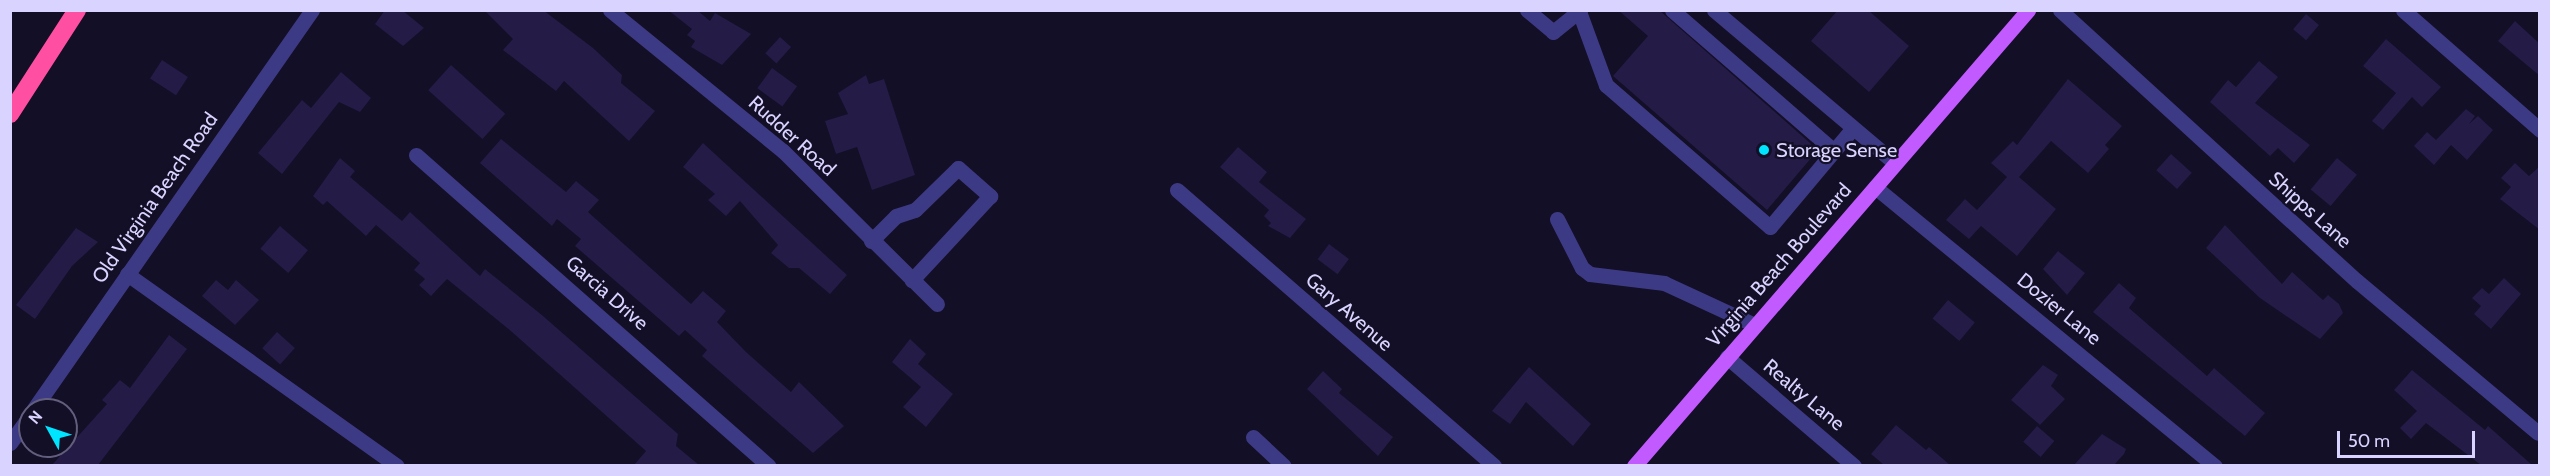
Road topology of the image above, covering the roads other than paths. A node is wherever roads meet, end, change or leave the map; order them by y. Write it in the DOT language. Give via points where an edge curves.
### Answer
graph roads {
  1 [pos="77,10"];
  2 [pos="312,10"];
  3 [pos="610,10"];
  4 [pos="1527,10"];
  5 [pos="1672,10"];
  6 [pos="1714,10"];
  7 [pos="2060,10"];
  8 [pos="2403,10"];
  9 [pos="2026,11"];
  10 [pos="1580,12"];
  11 [pos="10,114"];
  12 [pos="1854,128"];
  13 [pos="2540,130"];
  14 [pos="1834,151"];
  15 [pos="416,155"];
  16 [pos="1895,163"];
  17 [pos="1875,187"];
  18 [pos="1177,190"];
  19 [pos="1557,219"];
  20 [pos="871,240"];
  21 [pos="127,274"];
  22 [pos="912,280"];
  23 [pos="937,304"];
  24 [pos="1755,325"];
  25 [pos="1727,357"];
  26 [pos="41,398"];
  27 [pos="2538,432"];
  28 [pos="1253,437"];
  29 [pos="397,465"];
  30 [pos="769,465"];
  31 [pos="1284,465"];
  32 [pos="1494,465"];
  33 [pos="1634,465"];
  34 [pos="1854,465"];
  35 [pos="2215,465"];
  1 -- 11 [label="highway"];
  2 -- 21 [label="street, Old Virginia Beach Road"];
  3 -- 20 [label="street, Rudder Road" via="783,151"];
  4 -- 10 [label="street" via="1553,32"];
  5 -- 14 [label="street"];
  6 -- 12 [label="street"];
  7 -- 27 [label="street, Shipps Lane" via="2357,281"];
  8 -- 13 [label="street"];
  9 -- 16 [label="main road, Virginia Beach Boulevard"];
  10 -- 14 [label="street" via="1606,85 1770,227"];
  12 -- 14 [label="street"];
  12 -- 16 [label="street"];
  15 -- 30 [label="street, Garcia Drive"];
  16 -- 17 [label="main road, Virginia Beach Boulevard"];
  17 -- 24 [label="main road, Virginia Beach Boulevard"];
  17 -- 35 [label="street, Dozier Lane"];
  18 -- 32 [label="street, Gary Avenue"];
  19 -- 24 [label="street" via="1582,268 1590,274 1664,283"];
  20 -- 22 [label="street, Rudder Road"];
  20 -- 22 [label="street" via="896,216 915,210 958,168 990,196"];
  21 -- 26 [label="street, Old Virginia Beach Road"];
  21 -- 29 [label="street"];
  22 -- 23 [label="street, Rudder Road"];
  24 -- 25 [label="main road, Virginia Beach Boulevard"];
  25 -- 33 [label="main road, Virginia Beach Boulevard"];
  25 -- 34 [label="street, Realty Lane"];
  28 -- 31 [label="street"];
}
